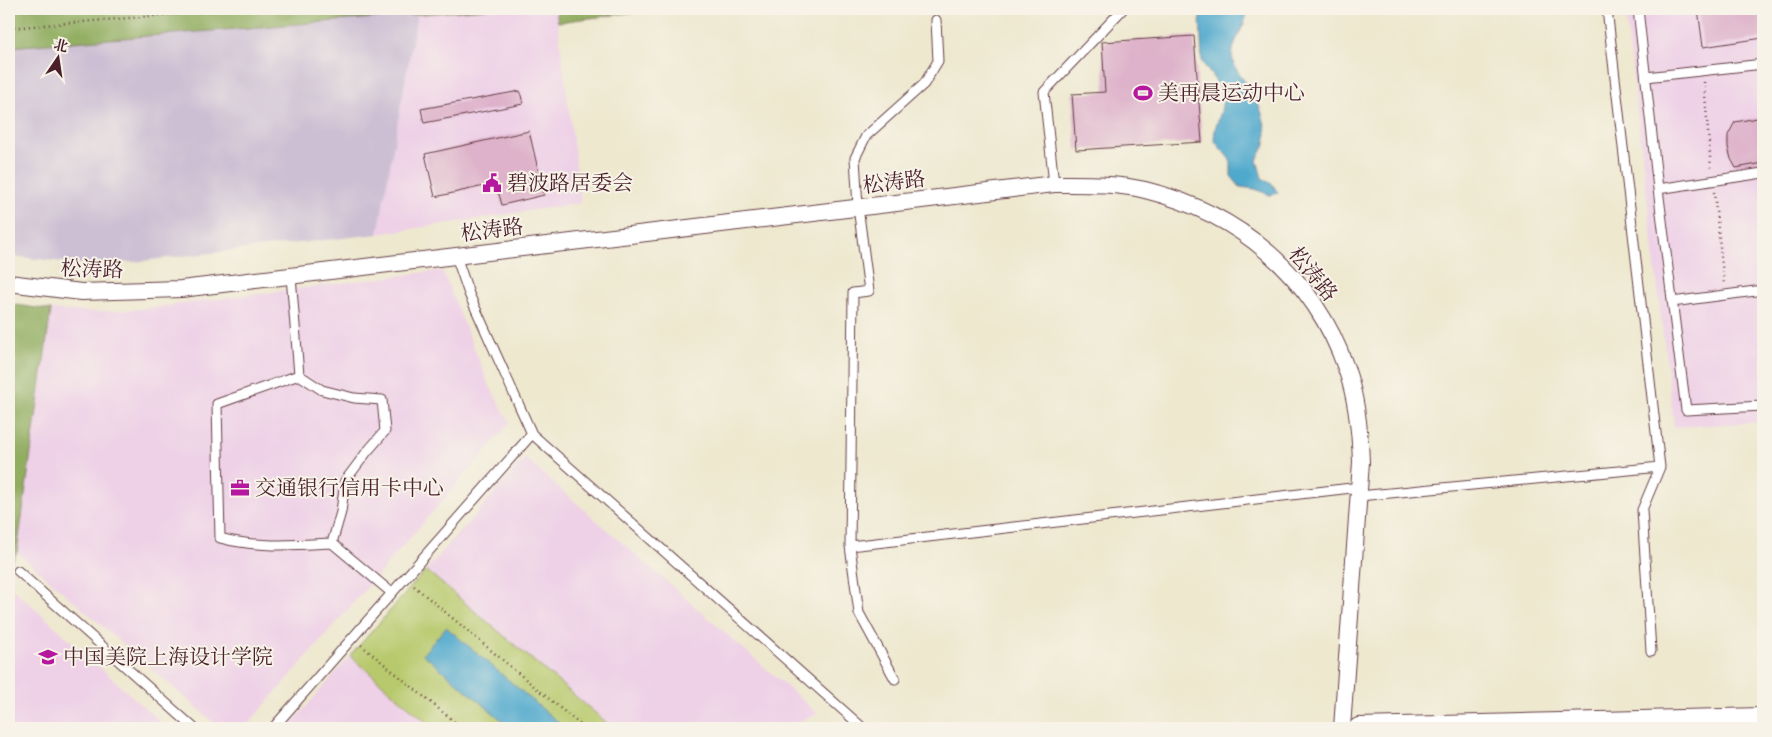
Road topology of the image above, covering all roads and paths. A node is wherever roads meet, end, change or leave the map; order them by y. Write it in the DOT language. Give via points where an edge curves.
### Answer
graph roads {
  1 [pos="237,9"];
  2 [pos="1123,9"];
  3 [pos="1607,9"];
  4 [pos="1638,9"];
  5 [pos="936,20"];
  6 [pos="9,28"];
  7 [pos="1763,64"];
  8 [pos="1646,77"];
  9 [pos="1763,173"];
  10 [pos="1054,184"];
  11 [pos="1658,189"];
  12 [pos="858,207"];
  13 [pos="456,256"];
  14 [pos="291,276"];
  15 [pos="9,283"];
  16 [pos="1763,290"];
  17 [pos="1672,302"];
  18 [pos="300,375"];
  19 [pos="1763,406"];
  20 [pos="532,434"];
  21 [pos="1660,467"];
  22 [pos="1359,491"];
  23 [pos="332,543"];
  24 [pos="850,546"];
  25 [pos="18,571"];
  26 [pos="405,578"];
  27 [pos="392,593"];
  28 [pos="352,638"];
  29 [pos="1651,650"];
  30 [pos="895,679"];
  31 [pos="1763,718"];
  32 [pos="1644,725"];
  33 [pos="194,728"];
  34 [pos="273,728"];
  35 [pos="462,728"];
  36 [pos="584,728"];
  37 [pos="863,728"];
  38 [pos="1342,728"];
  39 [pos="1359,728"];
  1 -- 6 [label="path"];
  2 -- 10 [label="lane" via="1044,92"];
  3 -- 21 [label="lane"];
  4 -- 8 [label="lane"];
  5 -- 12 [label="lane" via="938,61 924,84 866,136 854,158"];
  7 -- 8 [label="lane"];
  8 -- 11 [label="lane"];
  9 -- 11 [label="lane"];
  10 -- 12 [label="street, 松涛路"];
  10 -- 22 [label="street, 松涛路" via="1100,184 1143,190 1183,201 1220,218 1258,243 1287,270 1332,334 1346,368 1360,430"];
  11 -- 17 [label="lane"];
  12 -- 13 [label="street, 松涛路"];
  12 -- 24 [label="lane" via="870,291 853,293"];
  13 -- 14 [label="street, 松涛路"];
  13 -- 20 [label="lane" via="469,294"];
  14 -- 15 [label="street, 松涛路" via="181,289 110,292 53,290"];
  14 -- 18 [label="lane"];
  16 -- 17 [label="lane"];
  17 -- 19 [label="lane" via="1686,410"];
  18 -- 23 [label="lane" via="322,390 354,398 382,400 385,431 345,481"];
  18 -- 23 [label="lane" via="217,404 220,538 238,543"];
  20 -- 26 [label="lane"];
  20 -- 37 [label="lane"];
  21 -- 22 [label="lane"];
  21 -- 29 [label="lane" via="1642,510"];
  22 -- 24 [label="lane"];
  22 -- 38 [label="street, 松涛路"];
  23 -- 27 [label="lane"];
  24 -- 30 [label="lane" via="859,613"];
  25 -- 33 [label="lane"];
  26 -- 27 [label="lane"];
  26 -- 36 [label="path"];
  27 -- 28 [label="lane"];
  28 -- 34 [label="lane"];
  28 -- 35 [label="path"];
  31 -- 32 [label="street"];
  32 -- 39 [label="street"];
}
